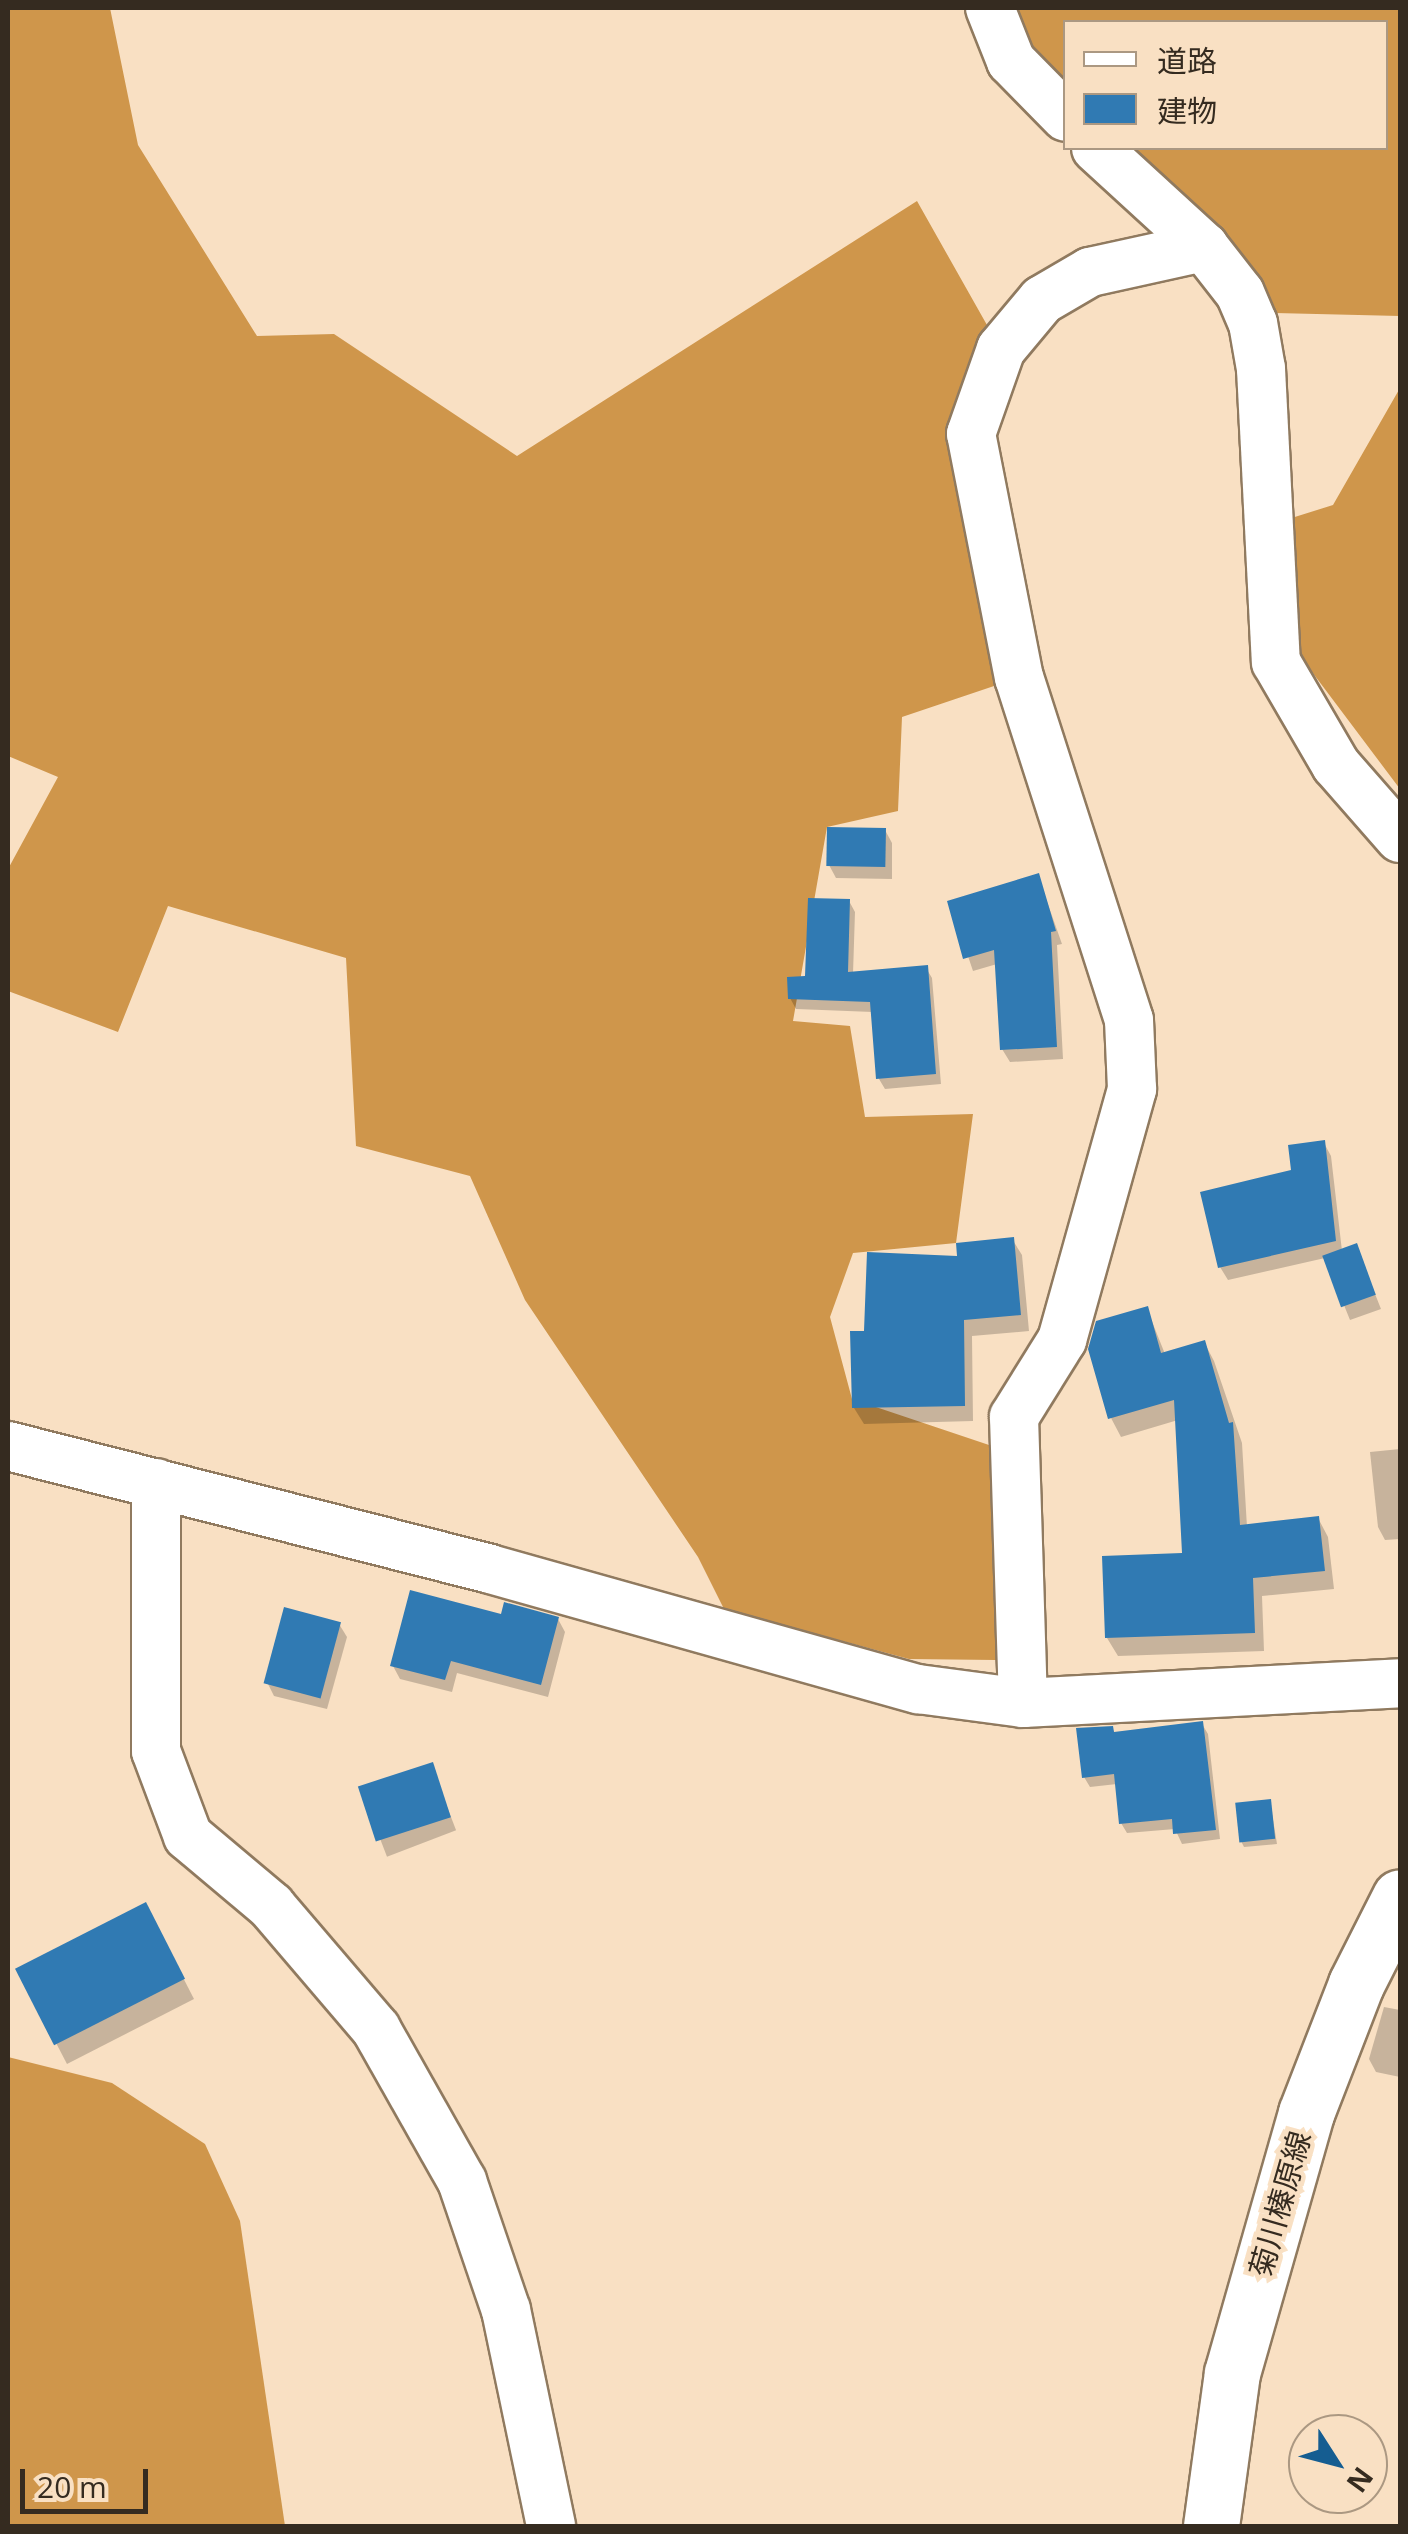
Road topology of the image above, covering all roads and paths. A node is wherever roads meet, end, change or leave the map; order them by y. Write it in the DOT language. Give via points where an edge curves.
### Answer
graph roads {
  1 [pos="990,8"];
  2 [pos="1063,114"];
  3 [pos="1098,150"];
  4 [pos="1204,248"];
  5 [pos="1400,838"];
  6 [pos="8,1446"];
  7 [pos="156,1483"];
  8 [pos="1400,1683"];
  9 [pos="1023,1703"];
  10 [pos="1400,1897"];
  11 [pos="551,2526"];
  12 [pos="1211,2526"];
  1 -- 2 [label="street" via="1011,61"];
  3 -- 4 [label="street"];
  4 -- 5 [label="street" via="1240,293 1253,323 1276,662 1336,766"];
  4 -- 9 [label="street" via="1090,272 1042,300 1002,349 971,434 1019,678 1129,1020 1132,1088 1062,1340 1014,1417"];
  6 -- 7 [label="street"];
  7 -- 9 [label="street" via="918,1689"];
  7 -- 11 [label="street" via="156,1751 188,1836 271,1906 376,2030 462,2180 506,2310"];
  8 -- 9 [label="street"];
  10 -- 12 [label="main road, 菊川榛原線" via="1356,1984 1306,2112 1232,2372"];
}
